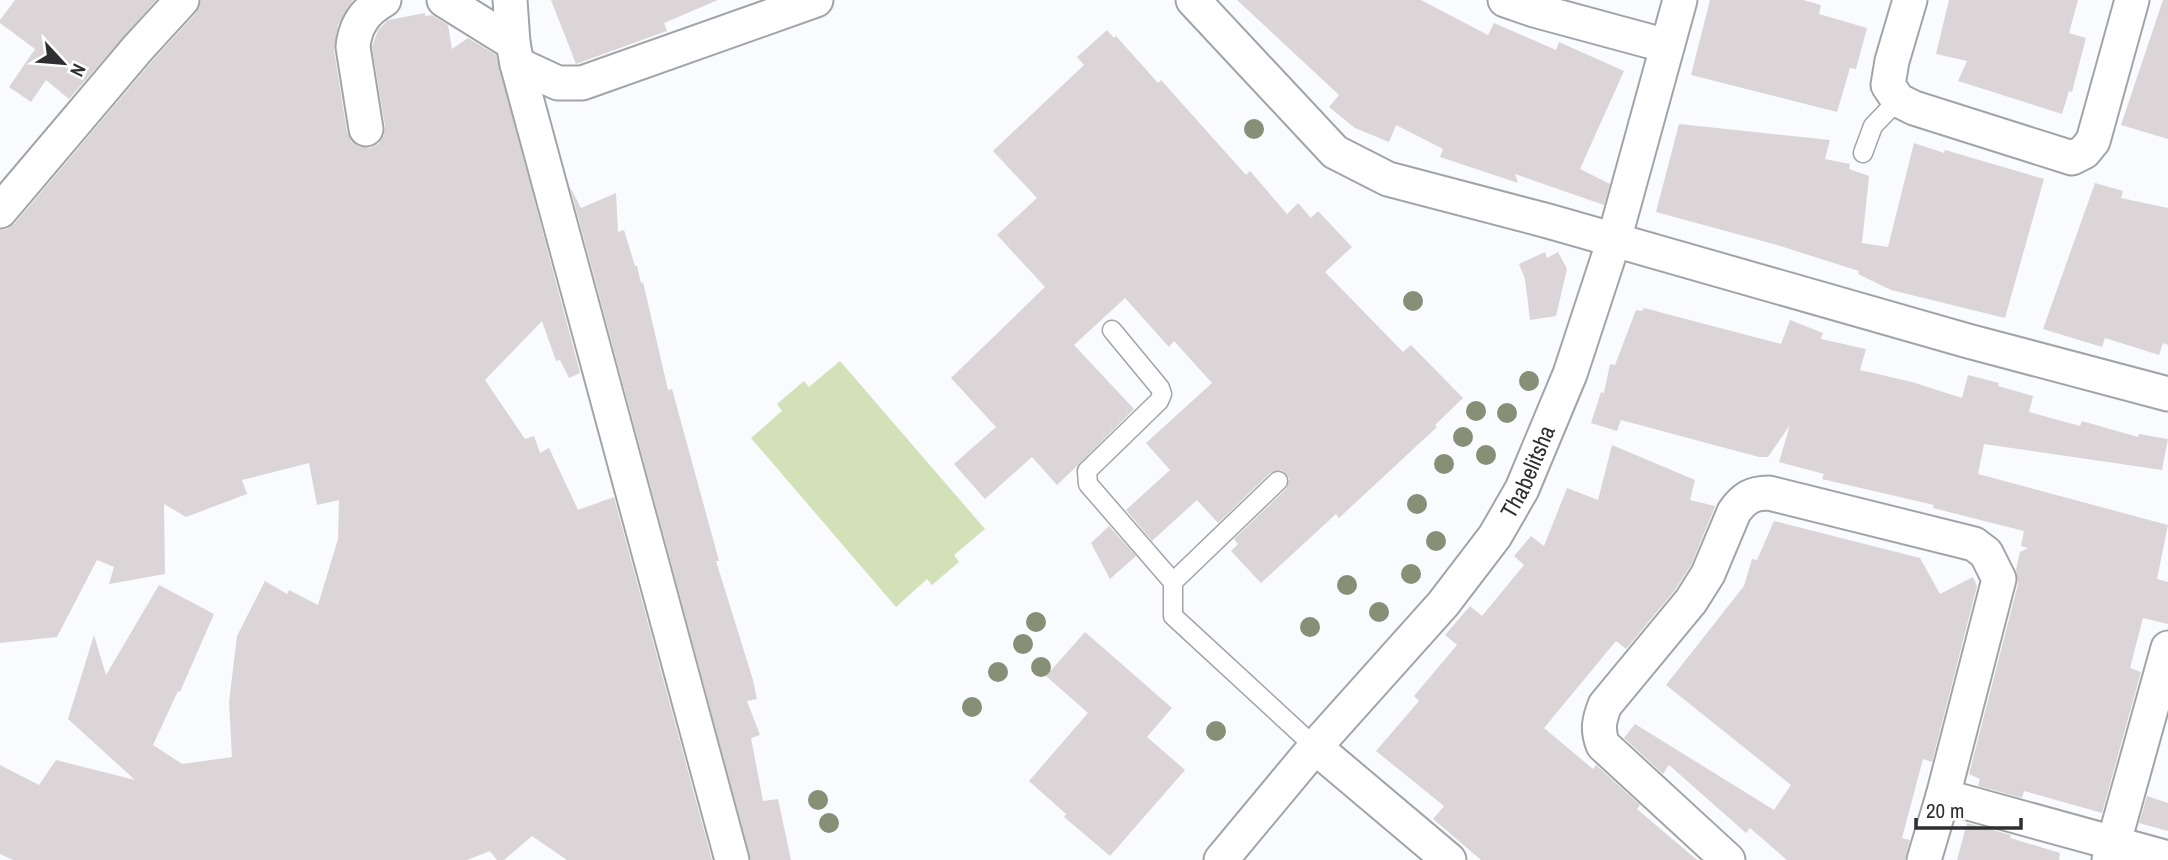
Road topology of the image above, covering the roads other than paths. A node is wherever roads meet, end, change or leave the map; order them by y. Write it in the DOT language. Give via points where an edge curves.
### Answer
graph roads {
  1 [pos="182,0"];
  2 [pos="384,0"];
  3 [pos="444,0"];
  4 [pos="510,0"];
  5 [pos="816,0"];
  6 [pos="1193,0"];
  7 [pos="1505,0"];
  8 [pos="1680,0"];
  9 [pos="1910,0"];
  10 [pos="2133,0"];
  11 [pos="1667,46"];
  12 [pos="515,53"];
  13 [pos="1898,100"];
  14 [pos="366,130"];
  15 [pos="1863,153"];
  16 [pos="0,211"];
  17 [pos="1614,240"];
  18 [pos="1112,330"];
  19 [pos="2168,394"];
  20 [pos="1278,481"];
  21 [pos="1172,582"];
  22 [pos="2168,648"];
  23 [pos="1315,747"];
  24 [pos="1944,796"];
  25 [pos="2111,851"];
  26 [pos="2168,858"];
  27 [pos="732,860"];
  28 [pos="1221,860"];
  29 [pos="1449,860"];
  30 [pos="1728,860"];
  31 [pos="1924,860"];
  1 -- 16 [label="street"];
  2 -- 14 [label="street" via="366,13 354,36"];
  3 -- 12 [label="street"];
  4 -- 12 [label="street"];
  5 -- 12 [label="street" via="582,83 558,83"];
  6 -- 17 [label="street" via="1335,152 1388,179"];
  7 -- 11 [label="street"];
  8 -- 11 [label="street, Thabelitsha"];
  9 -- 13 [label="street" via="1888,85"];
  10 -- 13 [label="street" via="2092,141 2077,156"];
  11 -- 17 [label="street, Thabelitsha"];
  12 -- 27 [label="street"];
  13 -- 15 [label="lane" via="1873,126"];
  17 -- 19 [label="street"];
  17 -- 23 [label="street, Thabelitsha" via="1570,374 1522,489 1495,536 1443,604"];
  18 -- 21 [label="lane" via="1162,394 1085,475"];
  20 -- 21 [label="lane"];
  21 -- 23 [label="lane" via="1174,616"];
  22 -- 25 [label="street"];
  23 -- 28 [label="street, Thabelitsha"];
  23 -- 29 [label="street"];
  24 -- 25 [label="street"];
  24 -- 30 [label="street" via="1999,579 1986,553 1974,544 1769,492 1749,495 1734,512 1708,574 1691,601 1605,705 1599,721 1603,746"];
  24 -- 31 [label="street"];
  25 -- 26 [label="street"];
}
